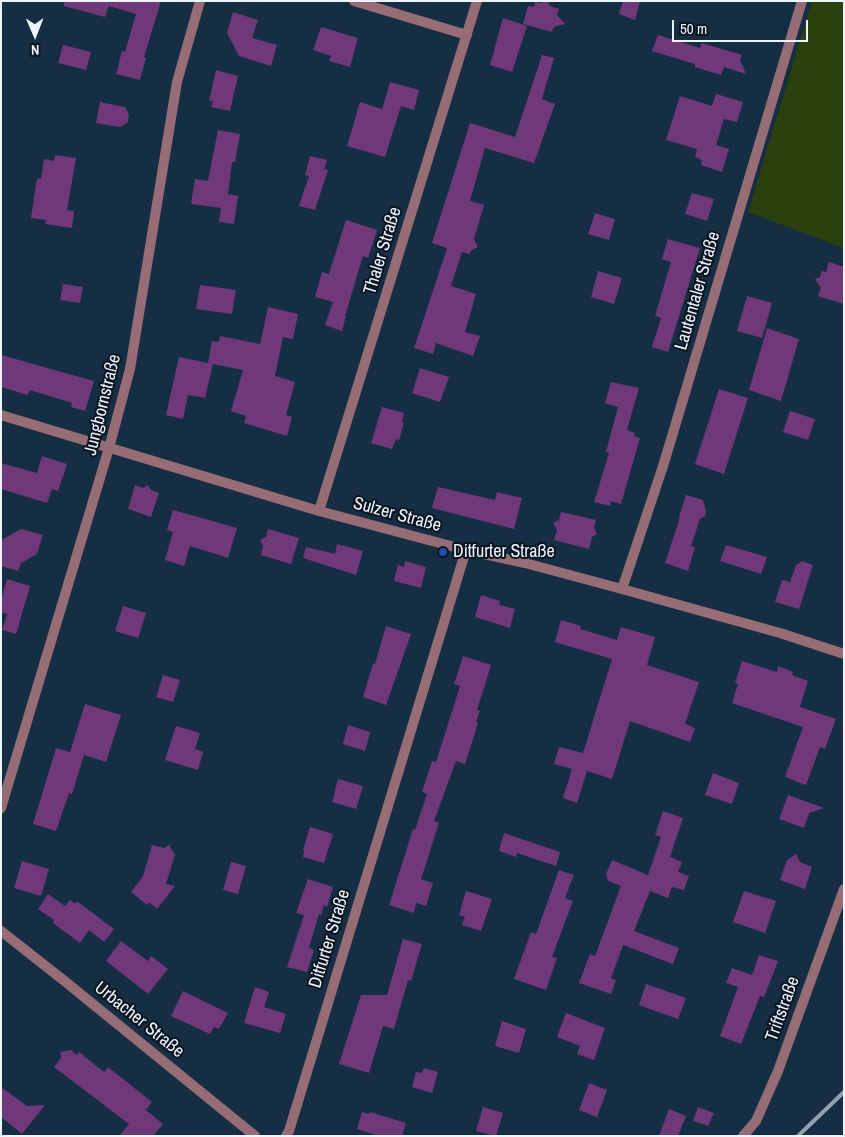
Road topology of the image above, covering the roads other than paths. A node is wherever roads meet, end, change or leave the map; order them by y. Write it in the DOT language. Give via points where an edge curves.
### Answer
graph roads {
  1 [pos="200,1"];
  2 [pos="354,1"];
  3 [pos="477,1"];
  4 [pos="802,1"];
  5 [pos="467,35"];
  6 [pos="1,415"];
  7 [pos="109,448"];
  8 [pos="320,511"];
  9 [pos="466,550"];
  10 [pos="622,589"];
  11 [pos="844,654"];
  12 [pos="1,808"];
  13 [pos="844,889"];
  14 [pos="1,931"];
  15 [pos="256,1136"];
  16 [pos="286,1136"];
  17 [pos="743,1136"];
  1 -- 7 [label="street, Jungbornstraße" via="177,82 130,369"];
  2 -- 5 [label="street"];
  3 -- 5 [label="street, Thaler Straße"];
  4 -- 10 [label="street, Lautentaler Straße" via="664,463"];
  5 -- 8 [label="street, Thaler Straße"];
  6 -- 7 [label="street, Sulzer Straße"];
  7 -- 8 [label="street, Sulzer Straße"];
  7 -- 12 [label="street, Jungbornstraße"];
  8 -- 9 [label="street, Sulzer Straße"];
  9 -- 10 [label="street, Sulzer Straße"];
  9 -- 16 [label="street, Ditfurter Straße"];
  10 -- 11 [label="street, Sulzer Straße"];
  13 -- 17 [label="street, Triftstraße" via="778,1071 756,1121"];
  14 -- 15 [label="street, Urbacher Straße"];
}
